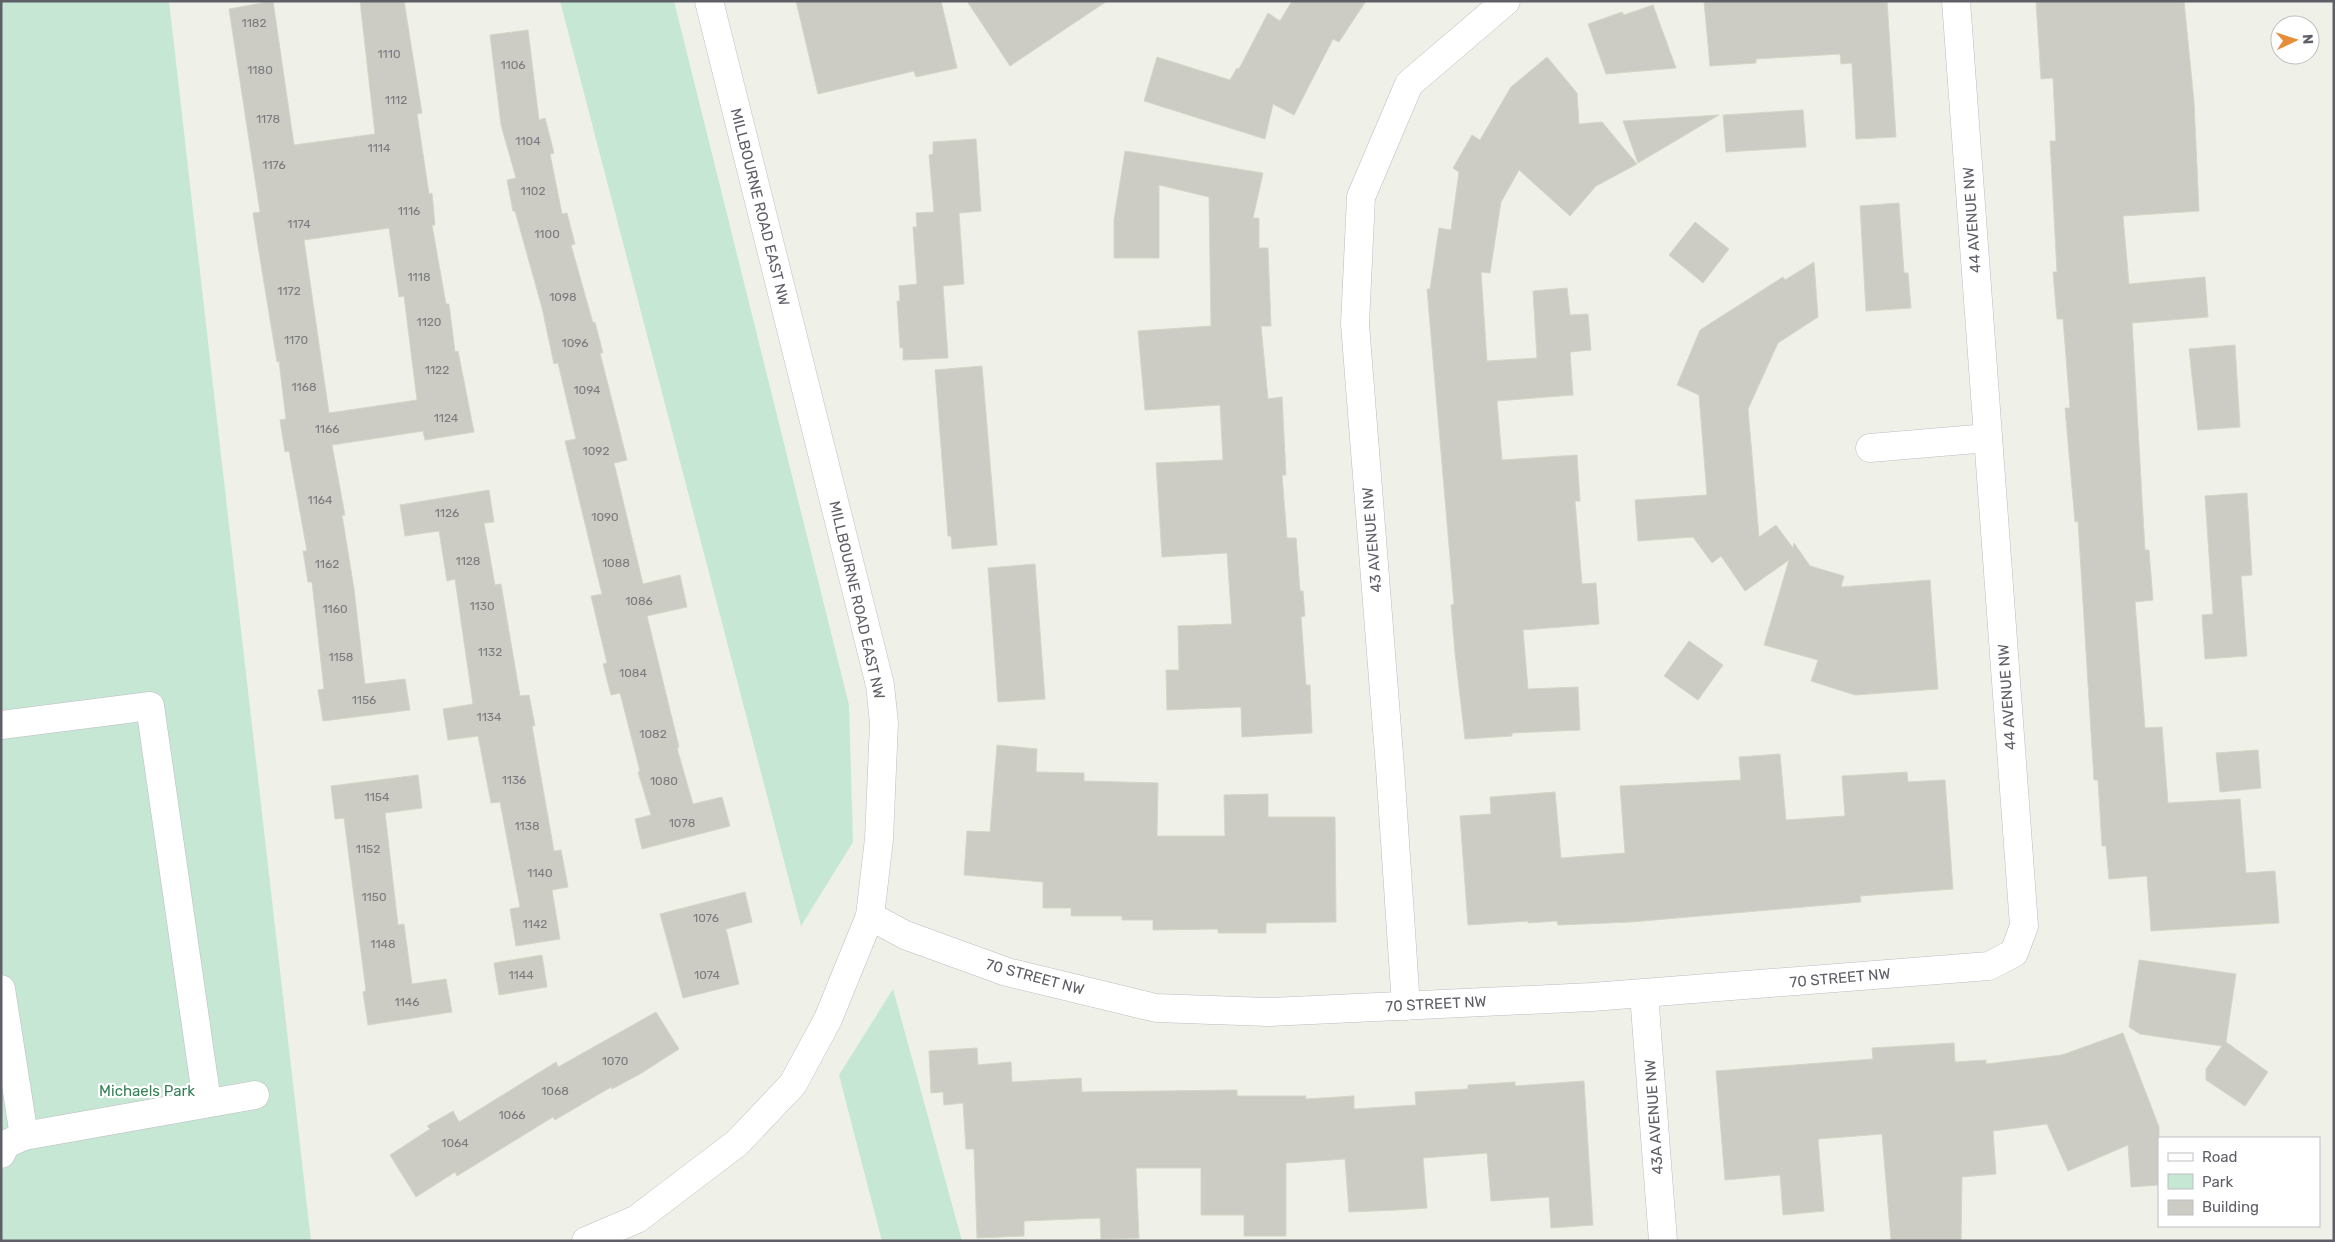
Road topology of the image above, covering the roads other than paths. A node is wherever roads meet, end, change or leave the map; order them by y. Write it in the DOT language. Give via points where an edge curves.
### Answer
graph roads {
  1 [pos="709,1"];
  2 [pos="1506,1"];
  3 [pos="1956,1"];
  4 [pos="1988,438"];
  5 [pos="1870,448"];
  6 [pos="1,725"];
  7 [pos="870,916"];
  8 [pos="2014,954"];
  9 [pos="1,989"];
  10 [pos="1644,994"];
  11 [pos="1406,1006"];
  12 [pos="255,1095"];
  13 [pos="207,1102"];
  14 [pos="24,1136"];
  15 [pos="1,1154"];
  16 [pos="586,1241"];
  17 [pos="1663,1241"];
  1 -- 7 [label="street, MILLBOURNE ROAD EAST NW" via="880,685 884,723 879,839"];
  2 -- 11 [label="street, 43 AVENUE NW" via="1409,84 1361,197 1355,324"];
  3 -- 4 [label="street, 44 AVENUE NW"];
  4 -- 5 [label="street"];
  4 -- 8 [label="street, 44 AVENUE NW" via="2024,926"];
  6 -- 13 [label="street" via="150,706"];
  7 -- 11 [label="street, 70 STREET NW" via="905,935 1007,972 1156,1008 1268,1012"];
  7 -- 16 [label="street, MILLBOURNE ROAD EAST NW" via="828,1019 793,1084 737,1143 637,1219"];
  8 -- 10 [label="street, 70 STREET NW" via="1989,966"];
  9 -- 14 [label="street"];
  10 -- 11 [label="street, 70 STREET NW"];
  10 -- 17 [label="street, 43A AVENUE NW"];
  12 -- 13 [label="street"];
  13 -- 14 [label="street"];
  14 -- 15 [label="street" via="6,1144"];
}
